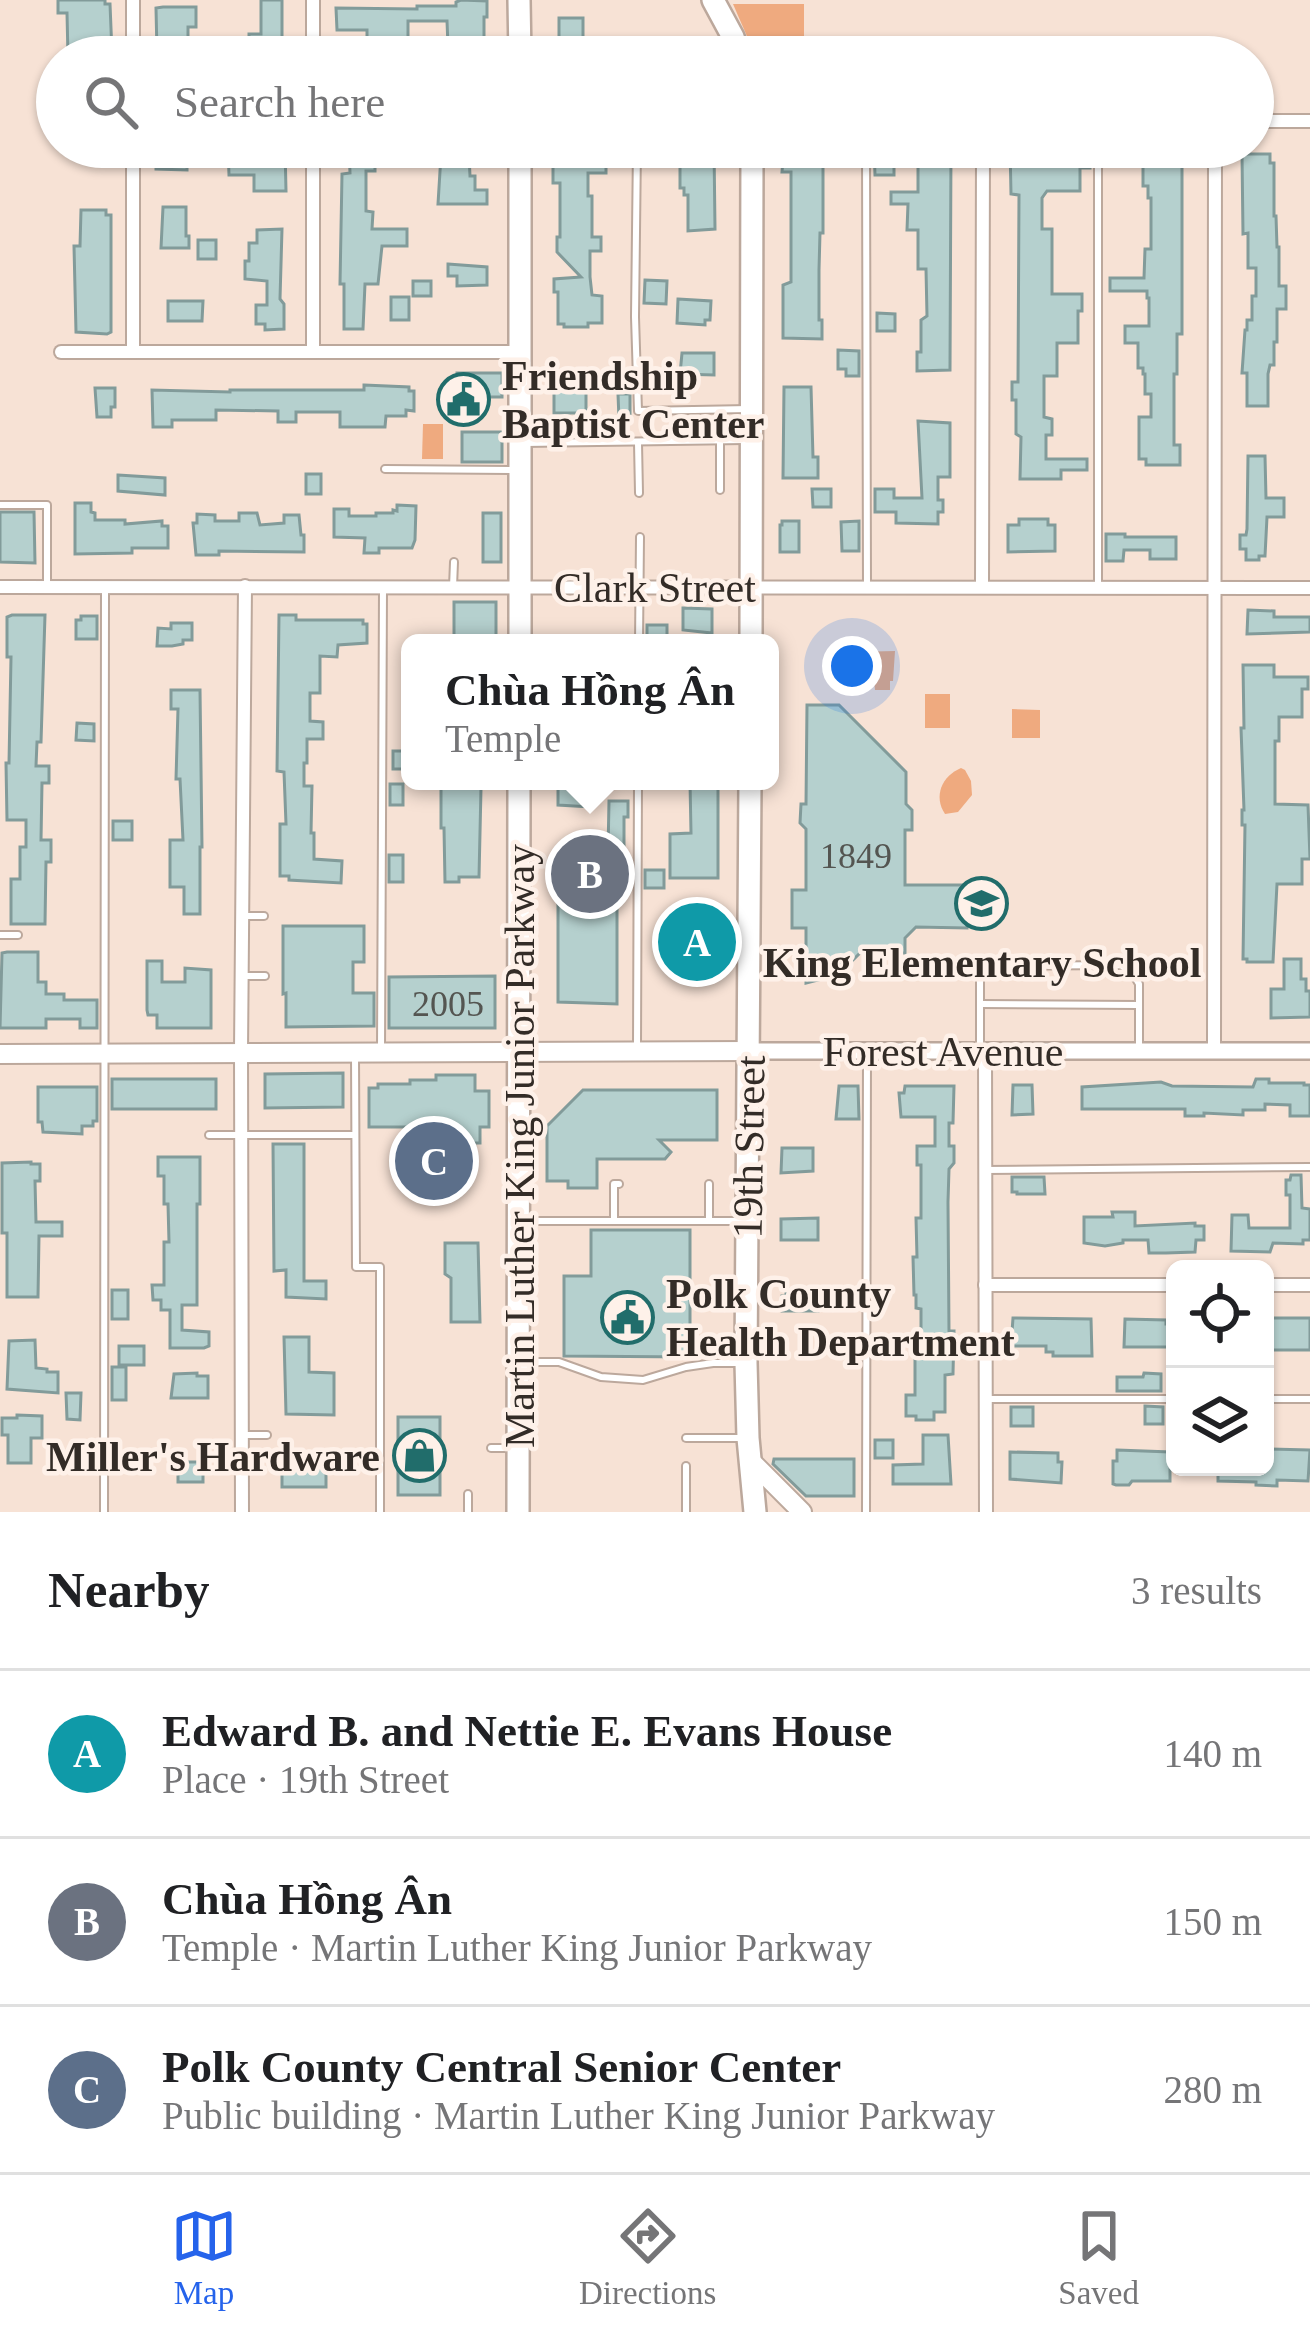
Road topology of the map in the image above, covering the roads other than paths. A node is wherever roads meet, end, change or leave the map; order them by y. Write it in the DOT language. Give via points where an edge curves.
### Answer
graph roads {
  1 [pos="133,0"];
  2 [pos="313,0"];
  3 [pos="520,0"];
  4 [pos="712,0"];
  5 [pos="133,36"];
  6 [pos="313,36"];
  7 [pos="520,36"];
  8 [pos="732,36"];
  9 [pos="1274,121"];
  10 [pos="1310,122"];
  11 [pos="133,168"];
  12 [pos="313,168"];
  13 [pos="520,168"];
  14 [pos="637,168"];
  15 [pos="752,168"];
  16 [pos="866,168"];
  17 [pos="983,168"];
  18 [pos="1098,168"];
  19 [pos="1214,168"];
  20 [pos="61,352"];
  21 [pos="133,352"];
  22 [pos="313,352"];
  23 [pos="520,352"];
  24 [pos="751,409"];
  25 [pos="751,440"];
  26 [pos="719,441"];
  27 [pos="520,442"];
  28 [pos="638,443"];
  29 [pos="386,469"];
  30 [pos="520,470"];
  31 [pos="720,490"];
  32 [pos="639,494"];
  33 [pos="0,506"];
  34 [pos="640,537"];
  35 [pos="454,562"];
  36 [pos="47,586"];
  37 [pos="105,586"];
  38 [pos="245,586"];
  39 [pos="383,586"];
  40 [pos="0,587"];
  41 [pos="453,587"];
  42 [pos="520,587"];
  43 [pos="640,587"];
  44 [pos="751,587"];
  45 [pos="867,587"];
  46 [pos="982,587"];
  47 [pos="1098,587"];
  48 [pos="1214,587"];
  49 [pos="1310,588"];
  50 [pos="520,634"];
  51 [pos="639,634"];
  52 [pos="751,634"];
  53 [pos="519,790"];
  54 [pos="638,790"];
  55 [pos="750,790"];
  56 [pos="242,916"];
  57 [pos="264,916"];
  58 [pos="371,917"];
  59 [pos="381,917"];
  60 [pos="0,935"];
  61 [pos="18,935"];
  62 [pos="242,976"];
  63 [pos="265,976"];
  64 [pos="980,1004"];
  65 [pos="1139,1005"];
  66 [pos="355,1051"];
  67 [pos="381,1051"];
  68 [pos="518,1051"];
  69 [pos="637,1051"];
  70 [pos="749,1051"];
  71 [pos="867,1051"];
  72 [pos="982,1051"];
  73 [pos="1139,1051"];
  74 [pos="1214,1051"];
  75 [pos="1310,1051"];
  76 [pos="241,1052"];
  77 [pos="104,1053"];
  78 [pos="0,1054"];
  79 [pos="242,1134"];
  80 [pos="356,1135"];
  81 [pos="209,1136"];
  82 [pos="1310,1168"];
  83 [pos="985,1170"];
  84 [pos="619,1184"];
  85 [pos="709,1184"];
  86 [pos="518,1221"];
  87 [pos="614,1221"];
  88 [pos="709,1221"];
  89 [pos="746,1221"];
  90 [pos="985,1285"];
  91 [pos="1166,1285"];
  92 [pos="1274,1285"];
  93 [pos="1310,1285"];
  94 [pos="519,1362"];
  95 [pos="746,1363"];
  96 [pos="1166,1399"];
  97 [pos="1274,1399"];
  98 [pos="985,1400"];
  99 [pos="1310,1400"];
  100 [pos="242,1435"];
  101 [pos="267,1435"];
  102 [pos="686,1438"];
  103 [pos="748,1438"];
  104 [pos="491,1448"];
  105 [pos="518,1448"];
  106 [pos="752,1462"];
  107 [pos="686,1466"];
  108 [pos="467,1494"];
  109 [pos="104,1512"];
  110 [pos="242,1512"];
  111 [pos="380,1512"];
  112 [pos="467,1512"];
  113 [pos="518,1512"];
  114 [pos="686,1512"];
  115 [pos="754,1512"];
  116 [pos="802,1512"];
  117 [pos="866,1512"];
  118 [pos="986,1512"];
  1 -- 5 [label="street"];
  2 -- 6 [label="street"];
  3 -- 7 [label="main road"];
  4 -- 8 [label="main road"];
  9 -- 10 [label="street"];
  11 -- 21 [label="street"];
  12 -- 22 [label="street"];
  13 -- 23 [label="main road"];
  14 -- 24 [label="lane" via="638,411"];
  15 -- 24 [label="main road"];
  16 -- 45 [label="lane"];
  17 -- 46 [label="street"];
  18 -- 47 [label="lane"];
  19 -- 48 [label="street"];
  20 -- 21 [label="street"];
  21 -- 22 [label="street"];
  22 -- 23 [label="street"];
  23 -- 27 [label="main road"];
  24 -- 25 [label="main road"];
  25 -- 26 [label="lane"];
  25 -- 44 [label="main road"];
  26 -- 28 [label="lane"];
  26 -- 31 [label="lane"];
  27 -- 28 [label="lane"];
  27 -- 30 [label="main road"];
  28 -- 32 [label="lane"];
  29 -- 30 [label="lane"];
  30 -- 42 [label="main road"];
  33 -- 36 [label="lane" via="47,506"];
  34 -- 43 [label="lane"];
  35 -- 41 [label="lane"];
  36 -- 37 [label="street, Clark Street"];
  36 -- 40 [label="street, Clark Street"];
  37 -- 38 [label="street, Clark Street"];
  37 -- 77 [label="lane"];
  38 -- 39 [label="street, Clark Street"];
  38 -- 56 [label="street"];
  39 -- 41 [label="street, Clark Street"];
  39 -- 59 [label="lane"];
  41 -- 42 [label="street, Clark Street"];
  42 -- 43 [label="street, Clark Street"];
  42 -- 50 [label="main road"];
  43 -- 44 [label="street, Clark Street"];
  43 -- 51 [label="lane"];
  44 -- 45 [label="street, Clark Street"];
  44 -- 52 [label="main road"];
  45 -- 46 [label="street, Clark Street"];
  46 -- 47 [label="street, Clark Street"];
  47 -- 48 [label="street, Clark Street"];
  48 -- 49 [label="street, Clark Street"];
  48 -- 74 [label="street"];
  53 -- 68 [label="main road, Martin Luther King Junior Parkway"];
  54 -- 69 [label="lane"];
  55 -- 70 [label="main road, 19th Street"];
  56 -- 57 [label="lane"];
  56 -- 62 [label="street"];
  58 -- 59 [label="lane"];
  59 -- 67 [label="lane"];
  60 -- 61 [label="lane"];
  62 -- 63 [label="lane"];
  62 -- 76 [label="street"];
  64 -- 65 [label="lane"];
  64 -- 65 [label="lane" via="980,974 992,967 1121,965 1139,984"];
  64 -- 72 [label="lane"];
  65 -- 73 [label="lane"];
  66 -- 67 [label="main road, Forest Avenue"];
  66 -- 76 [label="main road, Forest Avenue"];
  66 -- 80 [label="lane"];
  67 -- 68 [label="main road, Forest Avenue"];
  68 -- 69 [label="main road, Forest Avenue"];
  68 -- 86 [label="main road, Martin Luther King Junior Parkway"];
  69 -- 70 [label="main road, Forest Avenue"];
  70 -- 71 [label="street, Forest Avenue"];
  70 -- 89 [label="main road, 19th Street"];
  71 -- 72 [label="street, Forest Avenue"];
  71 -- 117 [label="lane"];
  72 -- 73 [label="street, Forest Avenue"];
  72 -- 83 [label="street"];
  73 -- 74 [label="street, Forest Avenue"];
  74 -- 75 [label="street, Forest Avenue"];
  76 -- 77 [label="main road, Forest Avenue"];
  76 -- 79 [label="street"];
  77 -- 78 [label="main road, Forest Avenue"];
  77 -- 109 [label="lane"];
  79 -- 80 [label="lane"];
  79 -- 81 [label="lane"];
  79 -- 100 [label="street"];
  80 -- 111 [label="lane" via="356,1267 380,1267"];
  82 -- 83 [label="lane"];
  83 -- 90 [label="street"];
  84 -- 87 [label="lane"];
  85 -- 88 [label="lane"];
  86 -- 87 [label="lane"];
  86 -- 94 [label="main road, Martin Luther King Junior Parkway"];
  87 -- 88 [label="lane"];
  88 -- 89 [label="lane"];
  89 -- 95 [label="main road, 19th Street"];
  90 -- 91 [label="street"];
  90 -- 98 [label="street"];
  92 -- 93 [label="street"];
  94 -- 95 [label="lane" via="643,1379"];
  94 -- 105 [label="main road, Martin Luther King Junior Parkway"];
  95 -- 103 [label="main road, 19th Street"];
  96 -- 98 [label="lane"];
  97 -- 99 [label="lane"];
  98 -- 118 [label="street"];
  100 -- 101 [label="lane"];
  100 -- 110 [label="street"];
  102 -- 103 [label="lane"];
  103 -- 106 [label="main road, 19th Street"];
  104 -- 105 [label="lane"];
  105 -- 113 [label="main road, Martin Luther King Junior Parkway"];
  106 -- 115 [label="main road, 19th Street"];
  106 -- 116 [label="main road"];
  107 -- 114 [label="lane"];
  108 -- 112 [label="lane"];
}
